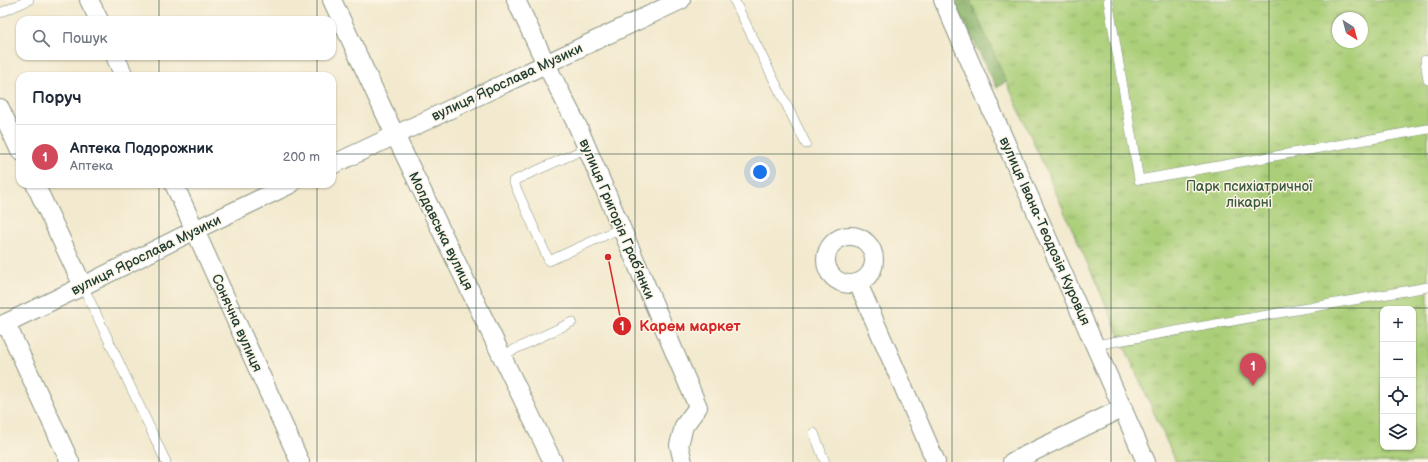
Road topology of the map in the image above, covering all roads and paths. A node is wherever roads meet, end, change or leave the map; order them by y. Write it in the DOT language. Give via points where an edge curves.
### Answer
graph roads {
  1 [pos="29,0"];
  2 [pos="89,0"];
  3 [pos="332,0"];
  4 [pos="516,0"];
  5 [pos="681,0"];
  6 [pos="734,0"];
  7 [pos="943,0"];
  8 [pos="1108,0"];
  9 [pos="0,13"];
  10 [pos="97,16"];
  11 [pos="117,60"];
  12 [pos="1425,60"];
  13 [pos="546,64"];
  14 [pos="122,72"];
  15 [pos="1428,80"];
  16 [pos="0,108"];
  17 [pos="1428,129"];
  18 [pos="395,135"];
  19 [pos="16,142"];
  20 [pos="806,144"];
  21 [pos="587,148"];
  22 [pos="336,163"];
  23 [pos="37,188"];
  24 [pos="176,188"];
  25 [pos="283,188"];
  26 [pos="621,228"];
  27 [pos="195,230"];
  28 [pos="858,283"];
  29 [pos="83,286"];
  30 [pos="1428,287"];
  31 [pos="572,322"];
  32 [pos="3,324"];
  33 [pos="1095,345"];
  34 [pos="501,356"];
  35 [pos="1123,408"];
  36 [pos="814,433"];
  37 [pos="70,462"];
  38 [pos="166,462"];
  39 [pos="300,462"];
  40 [pos="553,462"];
  41 [pos="683,462"];
  42 [pos="825,462"];
  43 [pos="936,462"];
  44 [pos="1012,462"];
  45 [pos="1146,462"];
  1 -- 9 [label="lane"];
  2 -- 10 [label="street"];
  3 -- 18 [label="street, Молдавська вулиця"];
  4 -- 13 [label="street, вулиця Григорія Грабʼянки"];
  5 -- 13 [label="street, вулиця Ярослава Музики"];
  6 -- 20 [label="lane"];
  7 -- 33 [label="street, вулиця Івана-Теодозія Куровця"];
  8 -- 17 [label="lane" via="1139,180"];
  11 -- 14 [label="street"];
  12 -- 15 [label="lane"];
  13 -- 18 [label="street, вулиця Ярослава Музики"];
  13 -- 21 [label="street, вулиця Григорія Грабʼянки"];
  16 -- 19 [label="street"];
  18 -- 22 [label="street, вулиця Ярослава Музики"];
  18 -- 34 [label="street, Молдавська вулиця"];
  21 -- 26 [label="street, вулиця Григорія Грабʼянки"];
  21 -- 26 [label="lane" via="513,181 549,261"];
  23 -- 29 [label="street"];
  24 -- 27 [label="street, Сонячна вулиця"];
  25 -- 27 [label="street, вулиця Ярослава Музики"];
  26 -- 41 [label="street, вулиця Григорія Грабʼянки" via="698,407 684,426 679,445"];
  27 -- 29 [label="street, вулиця Ярослава Музики"];
  27 -- 39 [label="street, Сонячна вулиця"];
  28 -- 43 [label="street"];
  29 -- 32 [label="street, вулиця Ярослава Музики"];
  29 -- 38 [label="lane"];
  30 -- 33 [label="lane"];
  31 -- 34 [label="lane"];
  32 -- 37 [label="street"];
  33 -- 35 [label="street, вулиця Івана-Теодозія Куровця"];
  34 -- 40 [label="street, Молдавська вулиця"];
  35 -- 44 [label="street"];
  35 -- 45 [label="street, вулиця Івана-Теодозія Куровця"];
  36 -- 42 [label="lane"];
}
